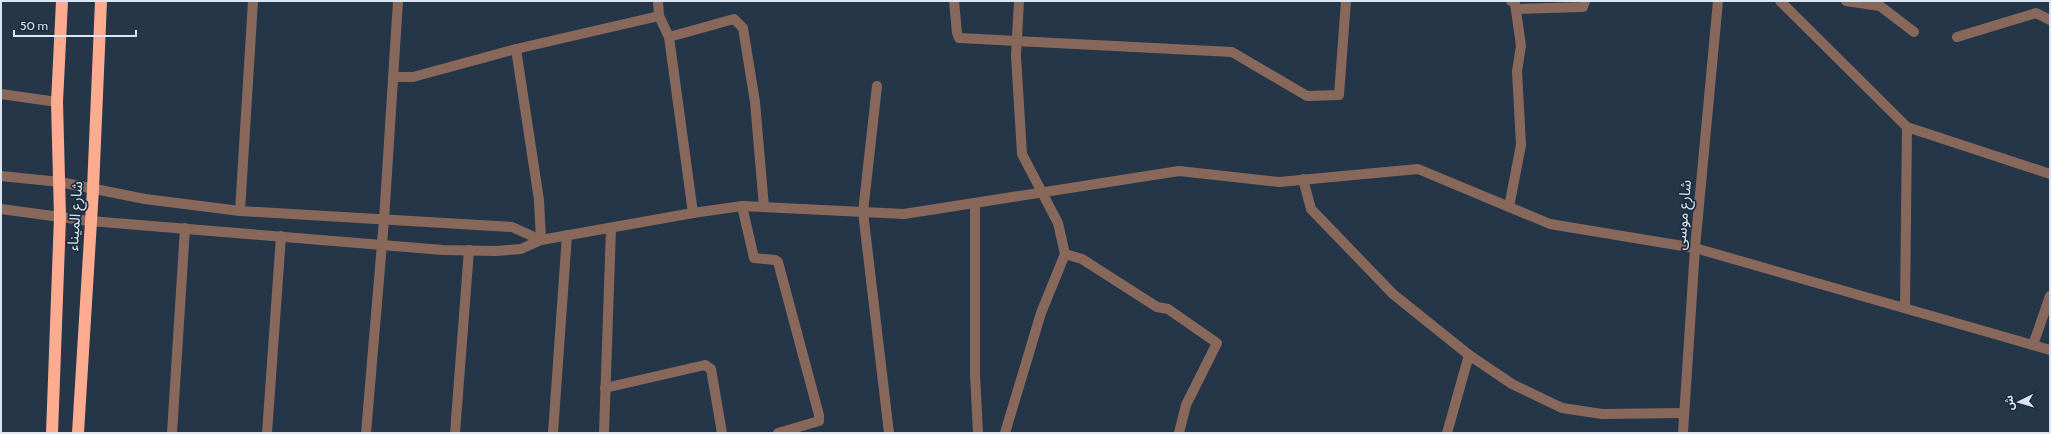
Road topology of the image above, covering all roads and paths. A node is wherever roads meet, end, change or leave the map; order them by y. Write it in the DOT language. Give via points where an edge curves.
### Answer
graph roads {
  1 [pos="62,1"];
  2 [pos="101,1"];
  3 [pos="253,1"];
  4 [pos="398,1"];
  5 [pos="658,1"];
  6 [pos="954,1"];
  7 [pos="1019,1"];
  8 [pos="1346,1"];
  9 [pos="1585,1"];
  10 [pos="1718,1"];
  11 [pos="1780,1"];
  12 [pos="1846,1"];
  13 [pos="1513,5"];
  14 [pos="659,16"];
  15 [pos="2050,20"];
  16 [pos="1914,32"];
  17 [pos="669,37"];
  18 [pos="1958,37"];
  19 [pos="1017,40"];
  20 [pos="516,50"];
  21 [pos="393,77"];
  22 [pos="877,86"];
  23 [pos="1,94"];
  24 [pos="57,102"];
  25 [pos="1907,127"];
  26 [pos="2050,174"];
  27 [pos="1,176"];
  28 [pos="1303,179"];
  29 [pos="60,182"];
  30 [pos="93,188"];
  31 [pos="1041,193"];
  32 [pos="975,203"];
  33 [pos="742,206"];
  34 [pos="764,207"];
  35 [pos="1509,207"];
  36 [pos="1,208"];
  37 [pos="240,211"];
  38 [pos="693,212"];
  39 [pos="863,212"];
  40 [pos="60,217"];
  41 [pos="384,220"];
  42 [pos="90,221"];
  43 [pos="185,228"];
  44 [pos="611,228"];
  45 [pos="567,235"];
  46 [pos="281,236"];
  47 [pos="541,240"];
  48 [pos="381,244"];
  49 [pos="1695,248"];
  50 [pos="469,250"];
  51 [pos="1065,254"];
  52 [pos="2050,296"];
  53 [pos="1905,308"];
  54 [pos="2033,345"];
  55 [pos="2050,350"];
  56 [pos="1469,355"];
  57 [pos="605,388"];
  58 [pos="1684,413"];
  59 [pos="52,433"];
  60 [pos="78,433"];
  61 [pos="172,433"];
  62 [pos="267,433"];
  63 [pos="366,433"];
  64 [pos="455,433"];
  65 [pos="553,433"];
  66 [pos="604,433"];
  67 [pos="722,433"];
  68 [pos="778,433"];
  69 [pos="889,433"];
  70 [pos="978,433"];
  71 [pos="1005,433"];
  72 [pos="1179,433"];
  73 [pos="1447,433"];
  74 [pos="1683,433"];
  1 -- 24 [label="highway, شارع الميناء"];
  2 -- 30 [label="highway, شارع الميناء"];
  3 -- 37 [label="street"];
  4 -- 21 [label="street"];
  5 -- 14 [label="street"];
  6 -- 19 [label="street" via="959,38"];
  7 -- 19 [label="street"];
  8 -- 19 [label="street" via="1339,95 1307,96 1232,52"];
  9 -- 13 [label="street" via="1583,7"];
  10 -- 49 [label="street, شارع موسى"];
  11 -- 25 [label="street"];
  12 -- 16 [label="street" via="1880,6"];
  13 -- 35 [label="street" via="1520,46 1517,71 1521,145"];
  14 -- 17 [label="street"];
  14 -- 20 [label="street"];
  15 -- 18 [label="street" via="2036,12"];
  17 -- 34 [label="street" via="734,19 743,28 755,102"];
  17 -- 38 [label="street"];
  19 -- 31 [label="street" via="1022,154"];
  20 -- 21 [label="street" via="412,77"];
  20 -- 47 [label="street" via="538,200"];
  21 -- 41 [label="street"];
  22 -- 39 [label="street"];
  23 -- 24 [label="street"];
  24 -- 29 [label="highway, شارع الميناء"];
  25 -- 26 [label="street"];
  25 -- 53 [label="street"];
  27 -- 29 [label="street"];
  28 -- 31 [label="street" via="1279,182 1179,171"];
  28 -- 35 [label="street" via="1418,169"];
  28 -- 56 [label="street" via="1311,209 1393,294"];
  29 -- 30 [label="street"];
  29 -- 40 [label="highway, شارع الميناء"];
  30 -- 37 [label="street" via="145,199"];
  30 -- 42 [label="highway, شارع الميناء"];
  31 -- 32 [label="street"];
  31 -- 51 [label="street" via="1058,223"];
  32 -- 39 [label="street" via="904,214"];
  32 -- 70 [label="street" via="975,374"];
  33 -- 34 [label="street"];
  33 -- 38 [label="street"];
  33 -- 68 [label="street" via="754,258 778,262 819,415 819,421"];
  34 -- 39 [label="street"];
  35 -- 49 [label="street" via="1550,224"];
  36 -- 40 [label="street"];
  37 -- 41 [label="street"];
  38 -- 44 [label="street"];
  39 -- 69 [label="street"];
  40 -- 42 [label="street"];
  40 -- 59 [label="highway, شارع الميناء"];
  41 -- 47 [label="street" via="512,227"];
  41 -- 48 [label="street"];
  42 -- 43 [label="street"];
  42 -- 60 [label="highway, شارع الميناء"];
  43 -- 46 [label="street"];
  43 -- 61 [label="street"];
  44 -- 45 [label="street"];
  44 -- 57 [label="street"];
  45 -- 47 [label="street"];
  45 -- 65 [label="street"];
  46 -- 48 [label="street"];
  46 -- 62 [label="street"];
  47 -- 50 [label="street" via="521,249"];
  48 -- 50 [label="street"];
  48 -- 63 [label="street"];
  49 -- 53 [label="street"];
  49 -- 58 [label="street, شارع موسى"];
  50 -- 64 [label="street"];
  51 -- 71 [label="street" via="1041,313"];
  51 -- 72 [label="street" via="1082,259 1157,308 1168,309 1217,343 1186,405"];
  52 -- 54 [label="street"];
  53 -- 54 [label="street"];
  54 -- 55 [label="street"];
  56 -- 58 [label="street" via="1512,384 1562,408 1602,414"];
  56 -- 73 [label="street"];
  57 -- 66 [label="street"];
  57 -- 67 [label="street" via="705,365 711,369"];
  58 -- 74 [label="street, شارع موسى"];
}
